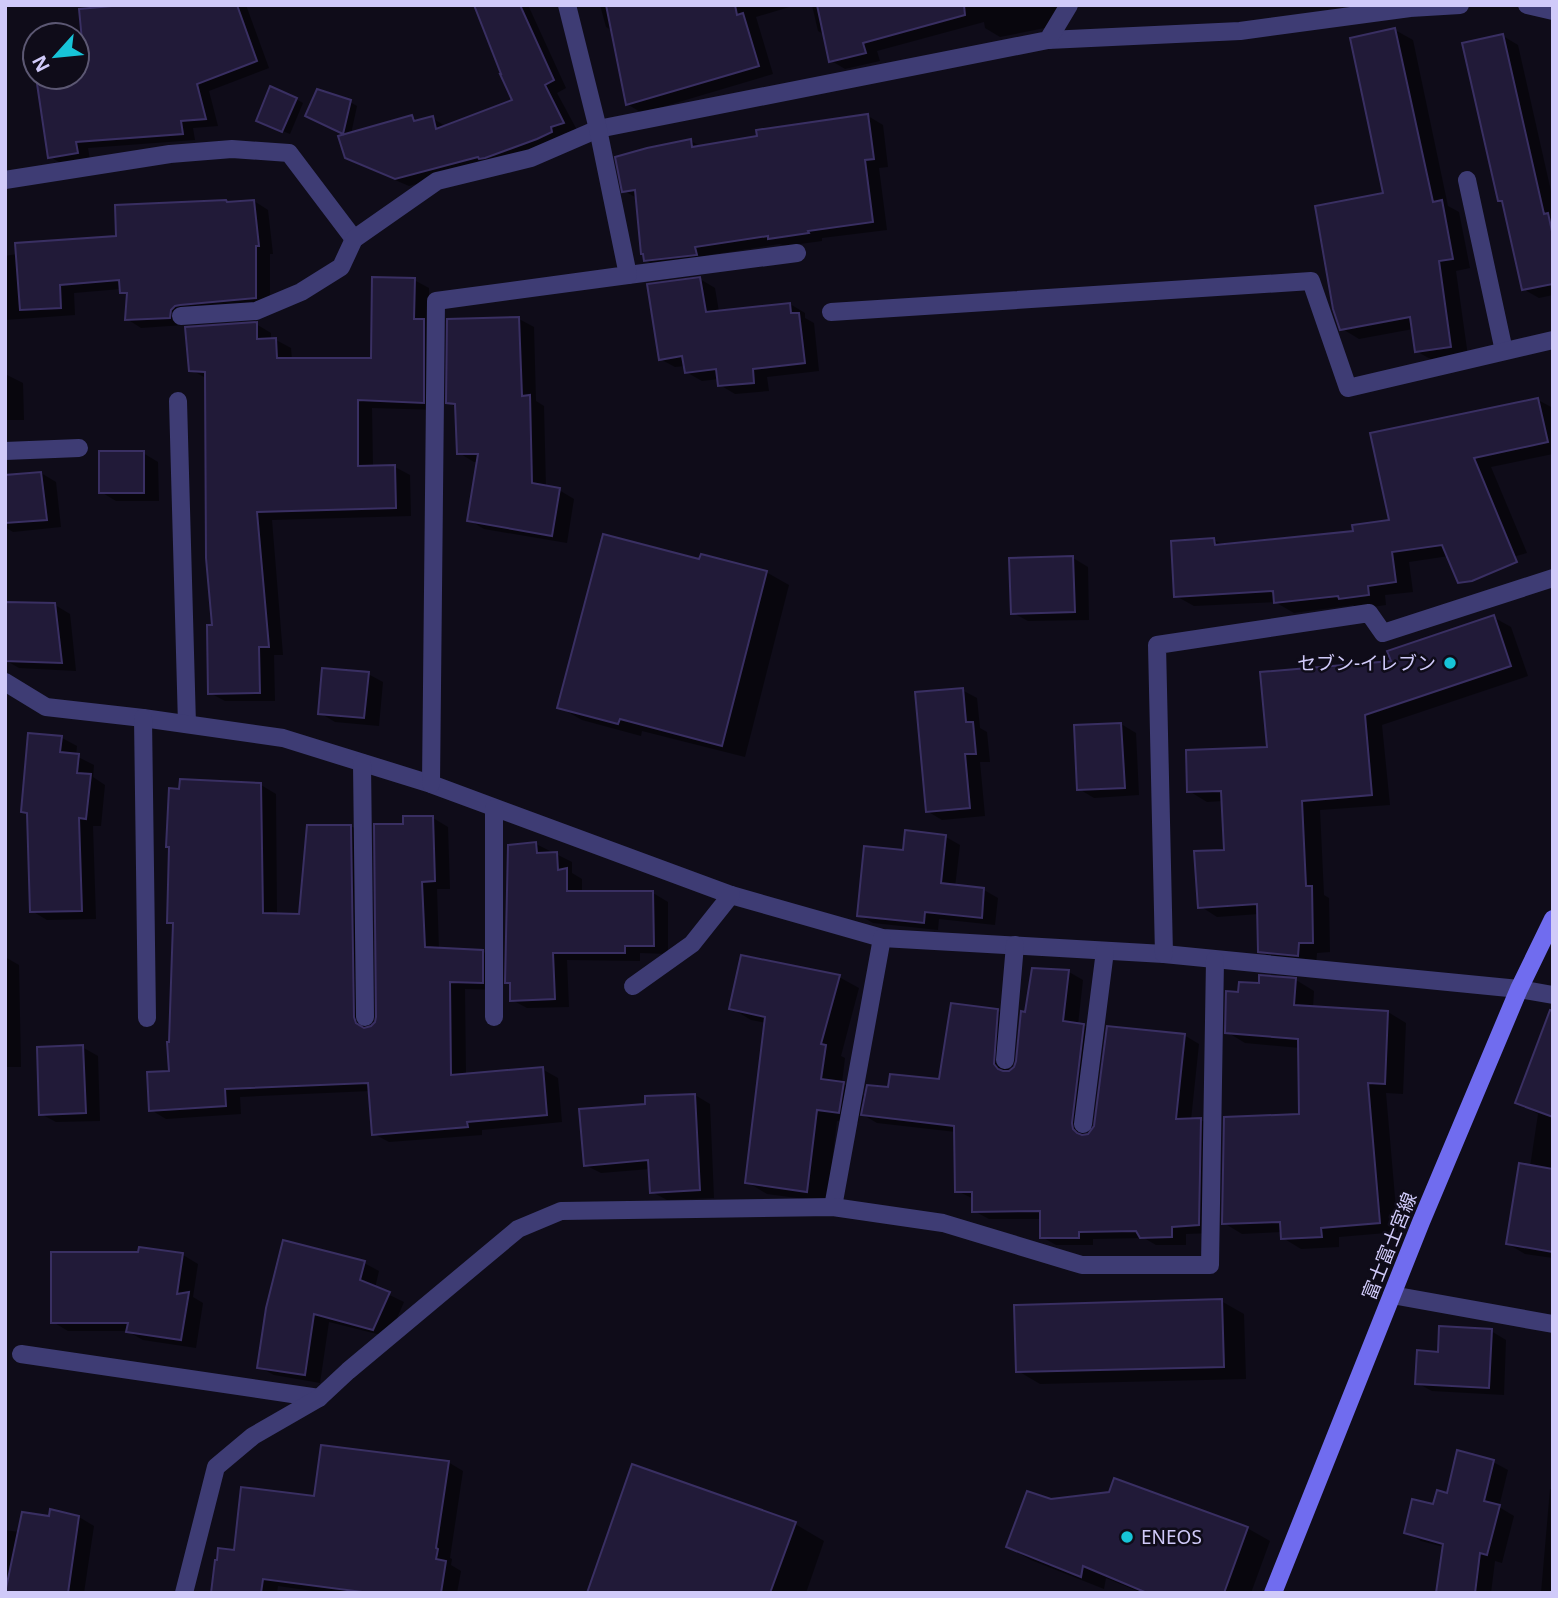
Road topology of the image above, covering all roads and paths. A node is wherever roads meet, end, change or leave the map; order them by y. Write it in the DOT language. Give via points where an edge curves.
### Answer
graph roads {
  1 [pos="567,5"];
  2 [pos="1069,5"];
  3 [pos="1460,5"];
  4 [pos="1527,5"];
  5 [pos="1553,11"];
  6 [pos="1048,40"];
  7 [pos="598,129"];
  8 [pos="5,180"];
  9 [pos="1466,180"];
  10 [pos="354,239"];
  11 [pos="797,253"];
  12 [pos="628,275"];
  13 [pos="831,312"];
  14 [pos="181,316"];
  15 [pos="1553,340"];
  16 [pos="1504,351"];
  17 [pos="178,401"];
  18 [pos="79,447"];
  19 [pos="5,452"];
  20 [pos="1553,578"];
  21 [pos="5,682"];
  22 [pos="143,718"];
  23 [pos="187,724"];
  24 [pos="362,763"];
  25 [pos="431,785"];
  26 [pos="494,808"];
  27 [pos="730,895"];
  28 [pos="1553,919"];
  29 [pos="882,938"];
  30 [pos="1015,945"];
  31 [pos="1105,951"];
  32 [pos="1164,954"];
  33 [pos="1215,960"];
  34 [pos="632,986"];
  35 [pos="1518,989"];
  36 [pos="1553,995"];
  37 [pos="365,1017"];
  38 [pos="494,1017"];
  39 [pos="146,1018"];
  40 [pos="1005,1060"];
  41 [pos="1083,1124"];
  42 [pos="834,1207"];
  43 [pos="1392,1295"];
  44 [pos="1553,1324"];
  45 [pos="21,1354"];
  46 [pos="319,1398"];
  47 [pos="184,1593"];
  48 [pos="1273,1593"];
  1 -- 7 [label="street"];
  2 -- 6 [label="street"];
  3 -- 6 [label="street" via="1240,31"];
  4 -- 5 [label="street"];
  6 -- 7 [label="street"];
  7 -- 10 [label="street" via="531,158 437,181"];
  7 -- 12 [label="street"];
  8 -- 10 [label="street" via="170,154 232,149 289,153"];
  9 -- 16 [label="street"];
  10 -- 14 [label="street" via="341,267 301,292 256,311"];
  11 -- 12 [label="street"];
  12 -- 25 [label="street" via="436,301"];
  13 -- 16 [label="street" via="1311,281 1348,388"];
  15 -- 16 [label="street"];
  17 -- 23 [label="street"];
  18 -- 19 [label="street"];
  20 -- 32 [label="street" via="1383,633 1369,613 1157,645"];
  21 -- 22 [label="street" via="46,707"];
  22 -- 23 [label="street"];
  22 -- 39 [label="street"];
  23 -- 24 [label="street" via="283,738"];
  24 -- 25 [label="street"];
  24 -- 37 [label="street"];
  25 -- 26 [label="street"];
  26 -- 27 [label="street"];
  26 -- 38 [label="street"];
  27 -- 29 [label="street"];
  27 -- 34 [label="street" via="692,944"];
  28 -- 35 [label="main road, 富士富士宮線"];
  29 -- 30 [label="street"];
  29 -- 42 [label="street"];
  30 -- 31 [label="street"];
  30 -- 40 [label="street"];
  31 -- 32 [label="street"];
  31 -- 41 [label="street"];
  32 -- 33 [label="street"];
  33 -- 35 [label="street"];
  33 -- 42 [label="street" via="1210,1265 1082,1265 943,1223"];
  35 -- 36 [label="street"];
  35 -- 43 [label="main road, 富士富士宮線"];
  42 -- 46 [label="street" via="562,1211 518,1229"];
  43 -- 44 [label="street"];
  43 -- 48 [label="main road, 富士富士宮線"];
  45 -- 46 [label="street"];
  46 -- 47 [label="street" via="253,1436 216,1467"];
}
